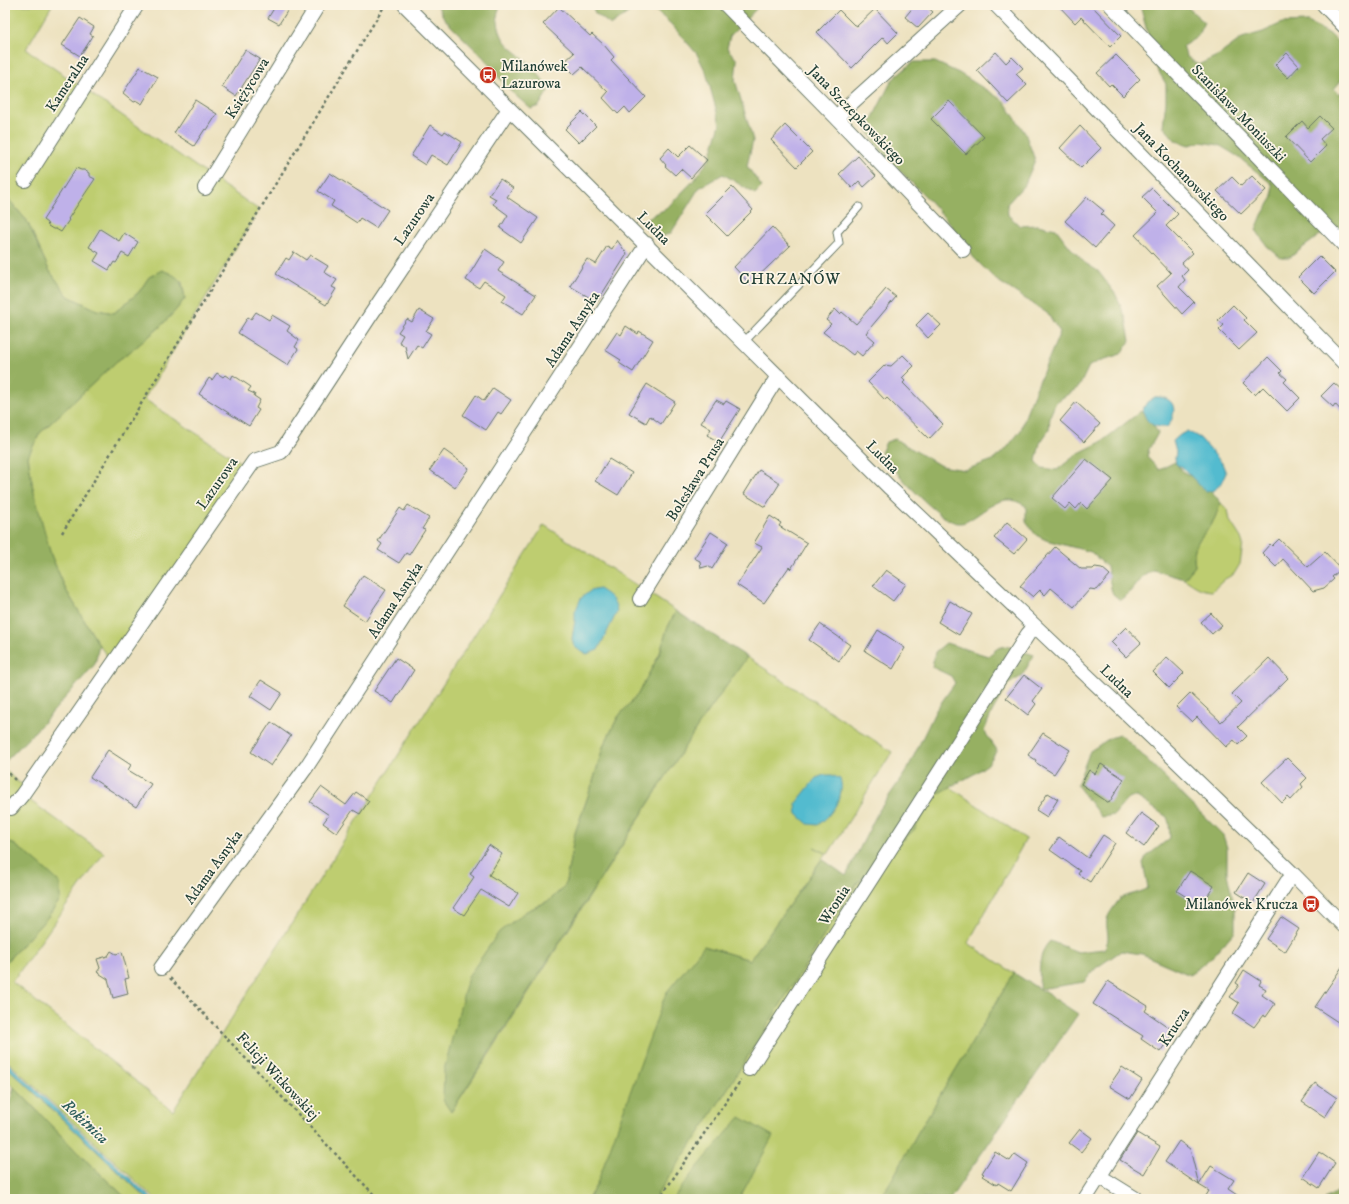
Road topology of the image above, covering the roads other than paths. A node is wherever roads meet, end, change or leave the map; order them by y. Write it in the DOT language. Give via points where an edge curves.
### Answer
graph roads {
  1 [pos="137,5"];
  2 [pos="318,5"];
  3 [pos="405,5"];
  4 [pos="726,5"];
  5 [pos="960,5"];
  6 [pos="996,5"];
  7 [pos="1110,5"];
  8 [pos="1324,5"];
  9 [pos="1344,26"];
  10 [pos="509,109"];
  11 [pos="836,117"];
  12 [pos="25,180"];
  13 [pos="205,188"];
  14 [pos="859,206"];
  15 [pos="647,244"];
  16 [pos="1344,245"];
  17 [pos="963,250"];
  18 [pos="744,342"];
  19 [pos="1344,363"];
  20 [pos="778,376"];
  21 [pos="640,599"];
  22 [pos="1035,626"];
  23 [pos="11,808"];
  24 [pos="1294,875"];
  25 [pos="1344,926"];
  26 [pos="161,968"];
  27 [pos="749,1069"];
  28 [pos="1099,1176"];
  29 [pos="1085,1199"];
  30 [pos="1136,1199"];
  1 -- 12 [label="street, Kameralna"];
  2 -- 13 [label="street, Księżycowa"];
  3 -- 10 [label="street, Ludna"];
  4 -- 11 [label="street, Jana Szczepkowskiego"];
  5 -- 11 [label="street"];
  6 -- 19 [label="street, Jana Kochanowskiego"];
  7 -- 16 [label="street, Stanisława Moniuszki"];
  8 -- 9 [label="street"];
  10 -- 15 [label="street, Ludna"];
  10 -- 23 [label="street, Lazurowa" via="281,452 254,461"];
  11 -- 17 [label="street, Jana Szczepkowskiego"];
  14 -- 18 [label="lane" via="837,232 839,243"];
  15 -- 18 [label="street, Ludna"];
  15 -- 26 [label="street, Adama Asnyka" via="307,766"];
  18 -- 20 [label="street, Ludna"];
  20 -- 21 [label="street, Bolesława Prusa"];
  20 -- 22 [label="street, Ludna" via="890,488"];
  22 -- 24 [label="street, Ludna"];
  22 -- 27 [label="street, Wronia"];
  24 -- 25 [label="street, Ludna"];
  24 -- 28 [label="street, Krucza" via="1287,882"];
  28 -- 29 [label="street, Krucza"];
  28 -- 30 [label="street"];
}
